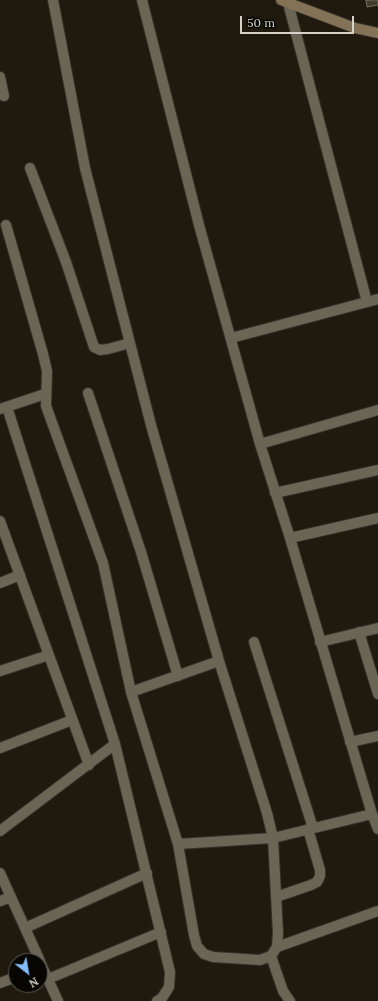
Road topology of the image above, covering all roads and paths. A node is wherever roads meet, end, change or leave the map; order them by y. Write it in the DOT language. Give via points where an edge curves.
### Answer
graph roads {
  1 [pos="53,0"];
  2 [pos="142,0"];
  3 [pos="284,1"];
  4 [pos="378,33"];
  5 [pos="0,77"];
  6 [pos="4,96"];
  7 [pos="30,168"];
  8 [pos="6,225"];
  9 [pos="378,299"];
  10 [pos="368,302"];
  11 [pos="231,338"];
  12 [pos="130,343"];
  13 [pos="88,393"];
  14 [pos="45,394"];
  15 [pos="4,408"];
  16 [pos="378,410"];
  17 [pos="260,444"];
  18 [pos="378,470"];
  19 [pos="275,493"];
  20 [pos="378,518"];
  21 [pos="0,521"];
  22 [pos="290,538"];
  23 [pos="4,542"];
  24 [pos="20,575"];
  25 [pos="0,583"];
  26 [pos="378,628"];
  27 [pos="359,632"];
  28 [pos="254,642"];
  29 [pos="320,642"];
  30 [pos="48,655"];
  31 [pos="219,661"];
  32 [pos="0,671"];
  33 [pos="178,676"];
  34 [pos="131,692"];
  35 [pos="378,694"];
  36 [pos="72,720"];
  37 [pos="378,736"];
  38 [pos="350,742"];
  39 [pos="115,744"];
  40 [pos="0,748"];
  41 [pos="89,765"];
  42 [pos="373,800"];
  43 [pos="372,814"];
  44 [pos="311,829"];
  45 [pos="378,829"];
  46 [pos="0,831"];
  47 [pos="273,838"];
  48 [pos="178,844"];
  49 [pos="0,873"];
  50 [pos="147,873"];
  51 [pos="11,897"];
  52 [pos="276,897"];
  53 [pos="0,901"];
  54 [pos="378,911"];
  55 [pos="25,928"];
  56 [pos="160,932"];
  57 [pos="277,947"];
  58 [pos="36,953"];
  59 [pos="271,956"];
  60 [pos="48,979"];
  61 [pos="282,996"];
  62 [pos="58,1001"];
  63 [pos="157,1001"];
  64 [pos="290,1001"];
  1 -- 12 [label="street" via="85,168"];
  2 -- 11 [label="street" via="189,187"];
  3 -- 4 [label="main road" via="355,28"];
  3 -- 10 [label="street"];
  5 -- 6 [label="street"];
  7 -- 12 [label="street" via="66,262 94,347 108,350"];
  8 -- 14 [label="street" via="47,371"];
  9 -- 10 [label="street"];
  10 -- 11 [label="street"];
  11 -- 17 [label="street"];
  12 -- 31 [label="street"];
  13 -- 33 [label="street" via="141,552"];
  14 -- 15 [label="street"];
  14 -- 34 [label="street" via="46,406 103,563"];
  15 -- 39 [label="street"];
  16 -- 17 [label="street"];
  17 -- 19 [label="street"];
  18 -- 19 [label="street"];
  19 -- 22 [label="street"];
  20 -- 22 [label="street"];
  21 -- 23 [label="street"];
  22 -- 29 [label="street"];
  23 -- 24 [label="street"];
  24 -- 25 [label="street"];
  24 -- 30 [label="street"];
  26 -- 27 [label="street"];
  27 -- 29 [label="street"];
  27 -- 35 [label="street"];
  28 -- 44 [label="street"];
  29 -- 38 [label="street"];
  30 -- 32 [label="street"];
  30 -- 36 [label="street"];
  31 -- 33 [label="street"];
  31 -- 47 [label="street"];
  33 -- 34 [label="street"];
  34 -- 48 [label="street"];
  36 -- 40 [label="street"];
  36 -- 41 [label="street"];
  37 -- 38 [label="street"];
  38 -- 42 [label="street"];
  39 -- 41 [label="street"];
  39 -- 50 [label="street"];
  41 -- 46 [label="street"];
  42 -- 43 [label="street"];
  43 -- 44 [label="street"];
  43 -- 45 [label="street"];
  44 -- 47 [label="street"];
  44 -- 52 [label="street" via="320,870 317,882"];
  47 -- 48 [label="street"];
  47 -- 52 [label="street"];
  48 -- 59 [label="street" via="197,946 204,954 213,957 260,960"];
  49 -- 51 [label="street"];
  50 -- 55 [label="street"];
  50 -- 56 [label="street"];
  51 -- 53 [label="street"];
  51 -- 55 [label="street"];
  52 -- 57 [label="street"];
  54 -- 57 [label="street"];
  55 -- 58 [label="street"];
  56 -- 60 [label="street"];
  56 -- 63 [label="street" via="170,972 169,987"];
  57 -- 59 [label="street"];
  59 -- 61 [label="street"];
  60 -- 62 [label="street"];
  61 -- 64 [label="street"];
}
